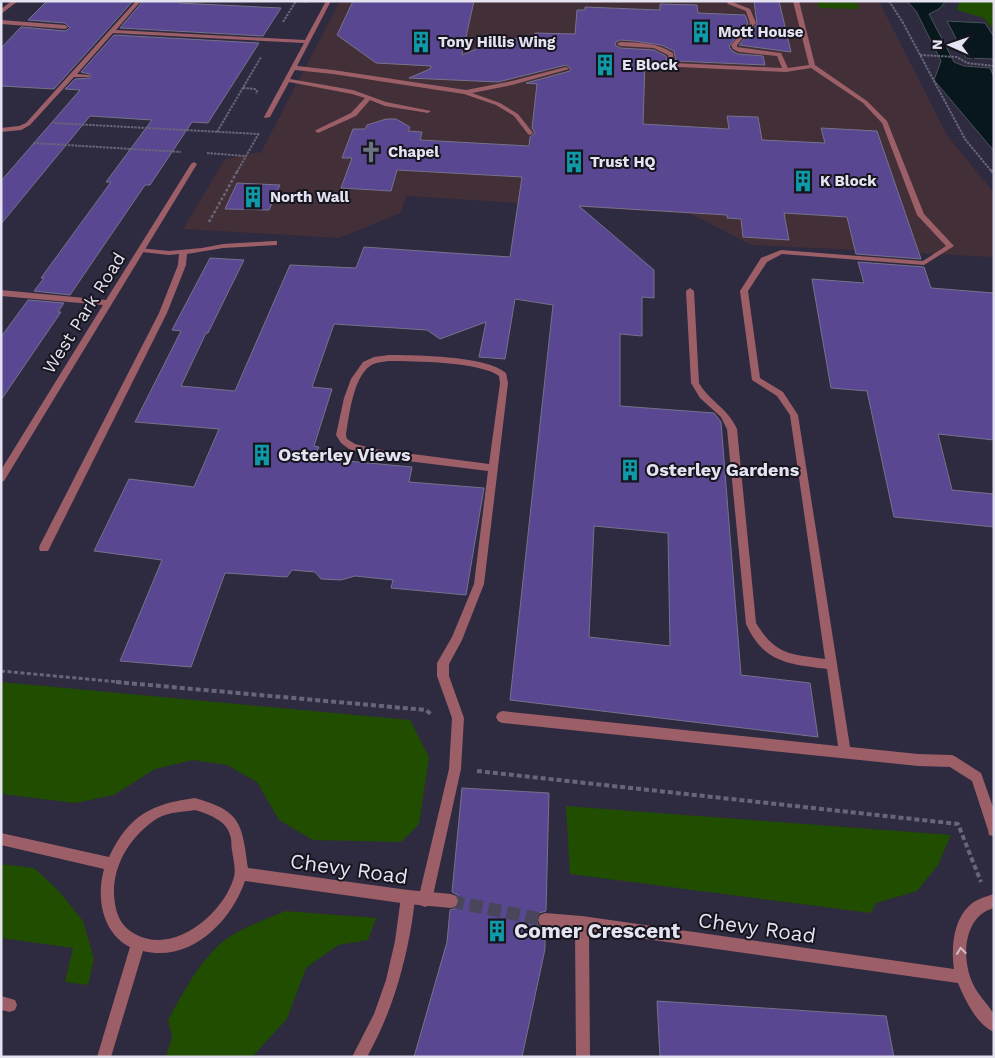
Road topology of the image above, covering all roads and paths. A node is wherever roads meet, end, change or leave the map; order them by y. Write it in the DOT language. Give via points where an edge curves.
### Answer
graph roads {
  1 [pos="16,1"];
  2 [pos="139,1"];
  3 [pos="329,1"];
  4 [pos="796,1"];
  5 [pos="889,1"];
  6 [pos="730,3"];
  7 [pos="1,12"];
  8 [pos="1,22"];
  9 [pos="65,27"];
  10 [pos="112,31"];
  11 [pos="308,42"];
  12 [pos="620,44"];
  13 [pos="920,55"];
  14 [pos="812,66"];
  15 [pos="994,66"];
  16 [pos="295,68"];
  17 [pos="566,69"];
  18 [pos="786,70"];
  19 [pos="73,75"];
  20 [pos="87,76"];
  21 [pos="288,80"];
  22 [pos="465,92"];
  23 [pos="368,98"];
  24 [pos="428,111"];
  25 [pos="267,117"];
  26 [pos="46,122"];
  27 [pos="1,130"];
  28 [pos="318,131"];
  29 [pos="530,133"];
  30 [pos="258,134"];
  31 [pos="27,143"];
  32 [pos="186,152"];
  33 [pos="206,153"];
  34 [pos="246,156"];
  35 [pos="194,164"];
  36 [pos="994,174"];
  37 [pos="209,222"];
  38 [pos="274,243"];
  39 [pos="142,250"];
  40 [pos="183,252"];
  41 [pos="690,291"];
  42 [pos="1,293"];
  43 [pos="109,303"];
  44 [pos="494,468"];
  45 [pos="1,478"];
  46 [pos="44,548"];
  47 [pos="832,665"];
  48 [pos="1,671"];
  49 [pos="502,718"];
  50 [pos="438,720"];
  51 [pos="845,752"];
  52 [pos="455,769"];
  53 [pos="994,830"];
  54 [pos="1,840"];
  55 [pos="113,864"];
  56 [pos="241,874"];
  57 [pos="408,897"];
  58 [pos="425,900"];
  59 [pos="452,901"];
  60 [pos="991,901"];
  61 [pos="545,920"];
  62 [pos="582,923"];
  63 [pos="138,944"];
  64 [pos="963,977"];
  65 [pos="994,1025"];
  66 [pos="104,1057"];
  67 [pos="359,1057"];
  68 [pos="583,1057"];
  1 -- 7 [label="street"];
  2 -- 10 [label="street"];
  3 -- 11 [label="street"];
  4 -- 14 [label="street"];
  5 -- 13 [label="path"];
  6 -- 18 [label="street" via="748,10 753,23 743,32 735,48 779,54"];
  8 -- 9 [label="street"];
  10 -- 11 [label="street"];
  10 -- 19 [label="street"];
  11 -- 16 [label="street"];
  12 -- 18 [label="street" via="667,50 671,54 671,64"];
  13 -- 15 [label="path" via="957,57 967,63"];
  13 -- 36 [label="path" via="965,139"];
  14 -- 18 [label="street"];
  14 -- 47 [label="street" via="865,102 885,122 921,215 950,246 924,262 781,252 764,260 744,291 756,380 780,394 794,415"];
  16 -- 21 [label="street"];
  16 -- 22 [label="street"];
  17 -- 22 [label="street"];
  19 -- 20 [label="street"];
  19 -- 27 [label="street" via="28,124"];
  21 -- 23 [label="street" via="353,92"];
  21 -- 25 [label="street"];
  22 -- 29 [label="street" via="498,104 516,115"];
  23 -- 24 [label="street"];
  23 -- 28 [label="street" via="365,105 353,114"];
  25 -- 30 [label="path"];
  26 -- 30 [label="path"];
  30 -- 34 [label="path"];
  31 -- 32 [label="path"];
  33 -- 34 [label="path"];
  34 -- 37 [label="path"];
  35 -- 39 [label="street, West Park Road"];
  38 -- 40 [label="street"];
  39 -- 40 [label="street"];
  39 -- 43 [label="street, West Park Road"];
  40 -- 46 [label="street" via="182,266 163,313"];
  41 -- 47 [label="street" via="695,383 700,393 725,414 732,429 751,624 766,648 776,655"];
  42 -- 43 [label="street"];
  43 -- 45 [label="street, West Park Road"];
  44 -- 44 [label="street" via="504,383 503,375 496,369 451,362 377,358 367,362 359,371 351,390 341,435 352,447 375,453"];
  44 -- 52 [label="street" via="479,584 443,663 443,676 458,718"];
  47 -- 51 [label="street"];
  48 -- 50 [label="path" via="426,710"];
  49 -- 51 [label="street"];
  51 -- 53 [label="street" via="952,761 978,777"];
  52 -- 58 [label="street"];
  52 -- 60 [label="path" via="958,824"];
  54 -- 55 [label="street"];
  55 -- 56 [label="street" via="116,852 134,829 173,806 195,804 214,810 236,831"];
  55 -- 63 [label="street" via="105,887 110,916 120,932"];
  56 -- 57 [label="street, Chevy Road"];
  56 -- 63 [label="street" via="227,907 208,927 186,941 161,947"];
  57 -- 58 [label="street, Chevy Road"];
  57 -- 67 [label="street" via="403,944 393,982 374,1032"];
  58 -- 59 [label="street, Chevy Road"];
  64 -- 60 [label="street, one-way" via="960,939 967,918"];
  61 -- 62 [label="street, Chevy Road"];
  62 -- 64 [label="street, Chevy Road"];
  62 -- 68 [label="street"];
  63 -- 66 [label="street"];
  64 -- 65 [label="street" via="981,1012"];
}
